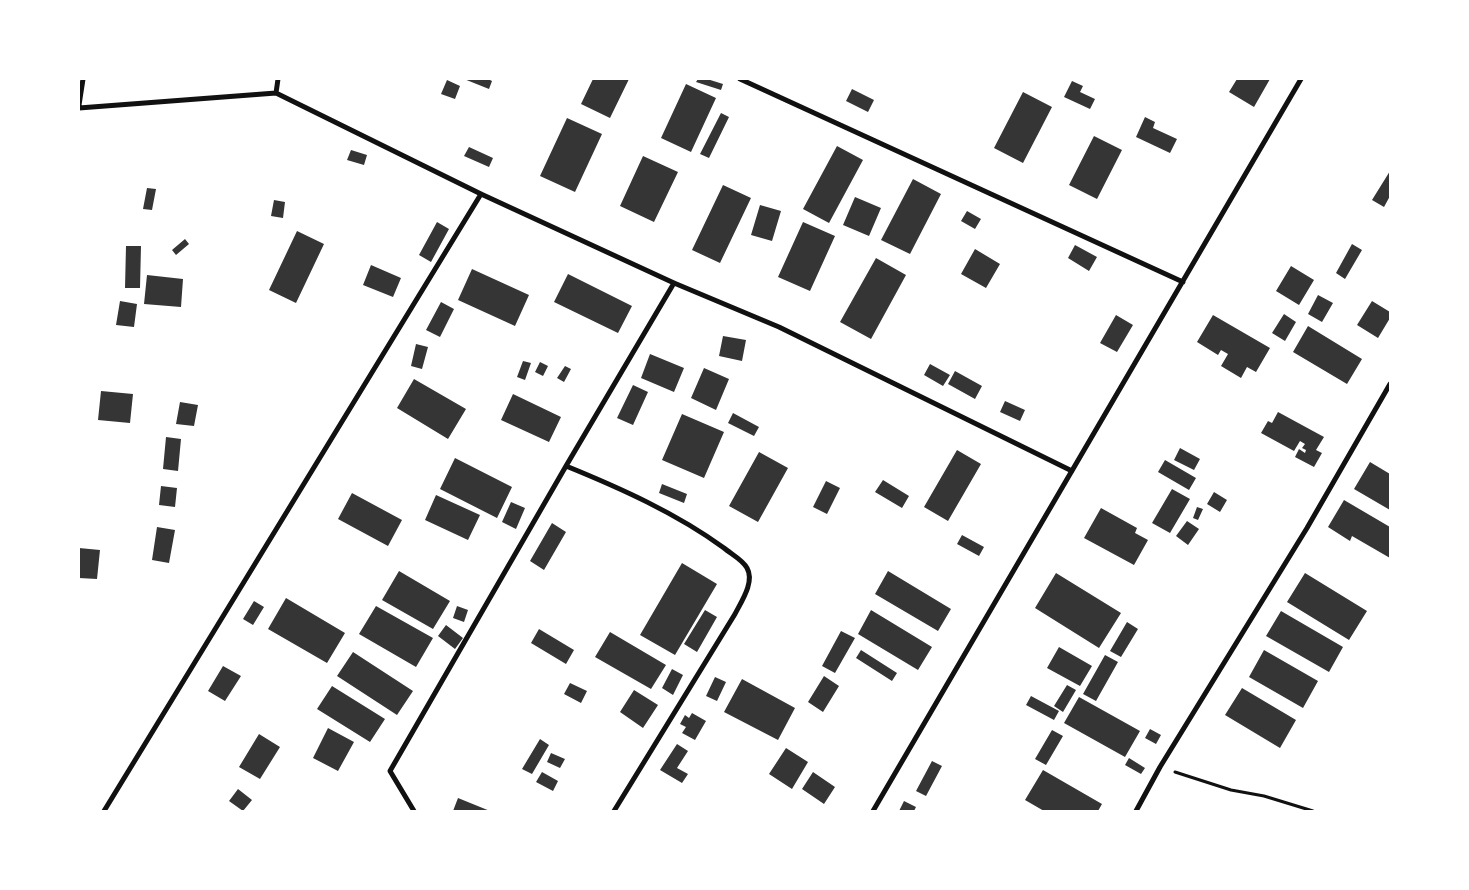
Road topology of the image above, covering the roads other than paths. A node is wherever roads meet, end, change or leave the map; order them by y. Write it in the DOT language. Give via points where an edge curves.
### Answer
graph roads {
  1 [pos="83,79"];
  2 [pos="278,79"];
  3 [pos="740,79"];
  4 [pos="1302,79"];
  5 [pos="276,93"];
  6 [pos="79,106"];
  7 [pos="481,194"];
  8 [pos="674,282"];
  9 [pos="1183,282"];
  10 [pos="1390,384"];
  11 [pos="566,466"];
  12 [pos="1072,471"];
  13 [pos="104,811"];
  14 [pos="414,811"];
  15 [pos="614,811"];
  16 [pos="873,811"];
  17 [pos="1136,811"];
  1 -- 6 [label="street"];
  2 -- 5 [label="street"];
  3 -- 9 [label="street"];
  4 -- 9 [label="street"];
  5 -- 6 [label="street"];
  5 -- 7 [label="street"];
  7 -- 8 [label="street"];
  7 -- 13 [label="street"];
  8 -- 11 [label="street"];
  8 -- 12 [label="street" via="788,332"];
  9 -- 12 [label="street"];
  10 -- 17 [label="street"];
  11 -- 14 [label="street" via="390,771"];
  11 -- 15 [label="street" via="628,491 712,539 738,558 747,568 749,579 735,614"];
  12 -- 16 [label="street"];
}
